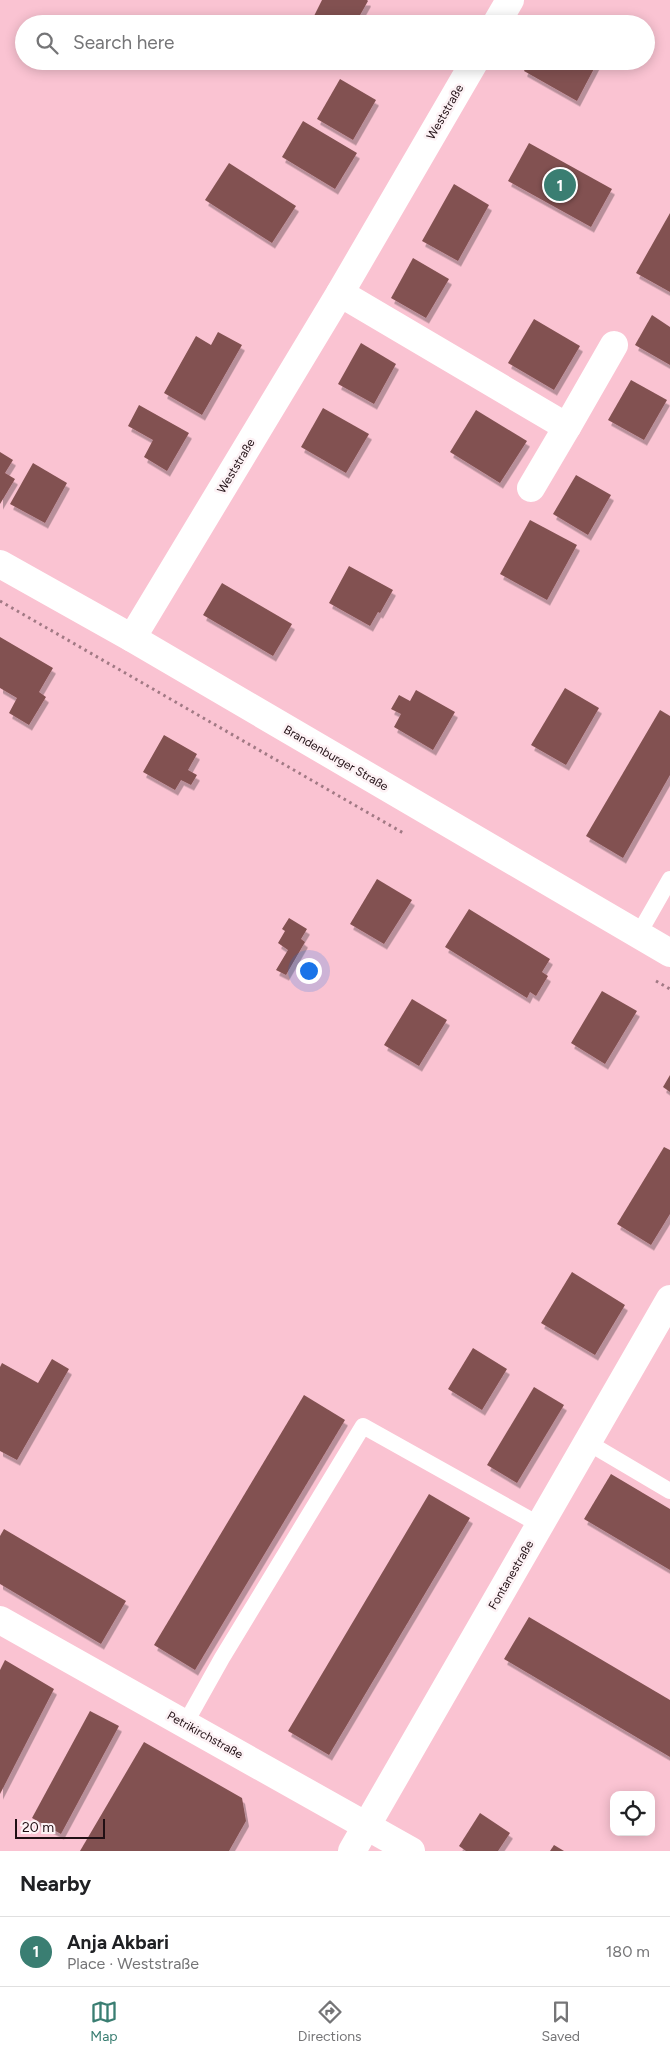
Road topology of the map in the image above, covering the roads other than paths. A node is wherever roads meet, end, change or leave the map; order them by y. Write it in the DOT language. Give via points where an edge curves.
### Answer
graph roads {
  1 [pos="510,0"];
  2 [pos="501,15"];
  3 [pos="470,70"];
  4 [pos="340,293"];
  5 [pos="614,345"];
  6 [pos="567,427"];
  7 [pos="531,488"];
  8 [pos="0,564"];
  9 [pos="132,638"];
  10 [pos="670,879"];
  11 [pos="638,935"];
  12 [pos="670,953"];
  13 [pos="670,1299"];
  14 [pos="587,1442"];
  15 [pos="670,1491"];
  16 [pos="540,1525"];
  17 [pos="0,1620"];
  18 [pos="184,1724"];
  19 [pos="367,1825"];
  20 [pos="352,1851"];
  21 [pos="411,1851"];
  1 -- 2 [label="street"];
  3 -- 4 [label="street, Weststraße"];
  4 -- 6 [label="street"];
  4 -- 9 [label="street, Weststraße"];
  5 -- 6 [label="street"];
  6 -- 7 [label="street"];
  8 -- 9 [label="street, Brandenburger Straße"];
  9 -- 11 [label="street, Brandenburger Straße"];
  10 -- 11 [label="lane"];
  11 -- 12 [label="street, Brandenburger Straße"];
  13 -- 14 [label="street, Fontanestraße"];
  14 -- 15 [label="lane"];
  14 -- 16 [label="street, Fontanestraße"];
  16 -- 18 [label="lane" via="363,1426"];
  16 -- 19 [label="street, Fontanestraße"];
  17 -- 18 [label="street, Petrikirchstraße"];
  18 -- 19 [label="street, Petrikirchstraße"];
  19 -- 20 [label="street, Fontanestraße"];
  19 -- 21 [label="street, Petrikirchstraße"];
}
